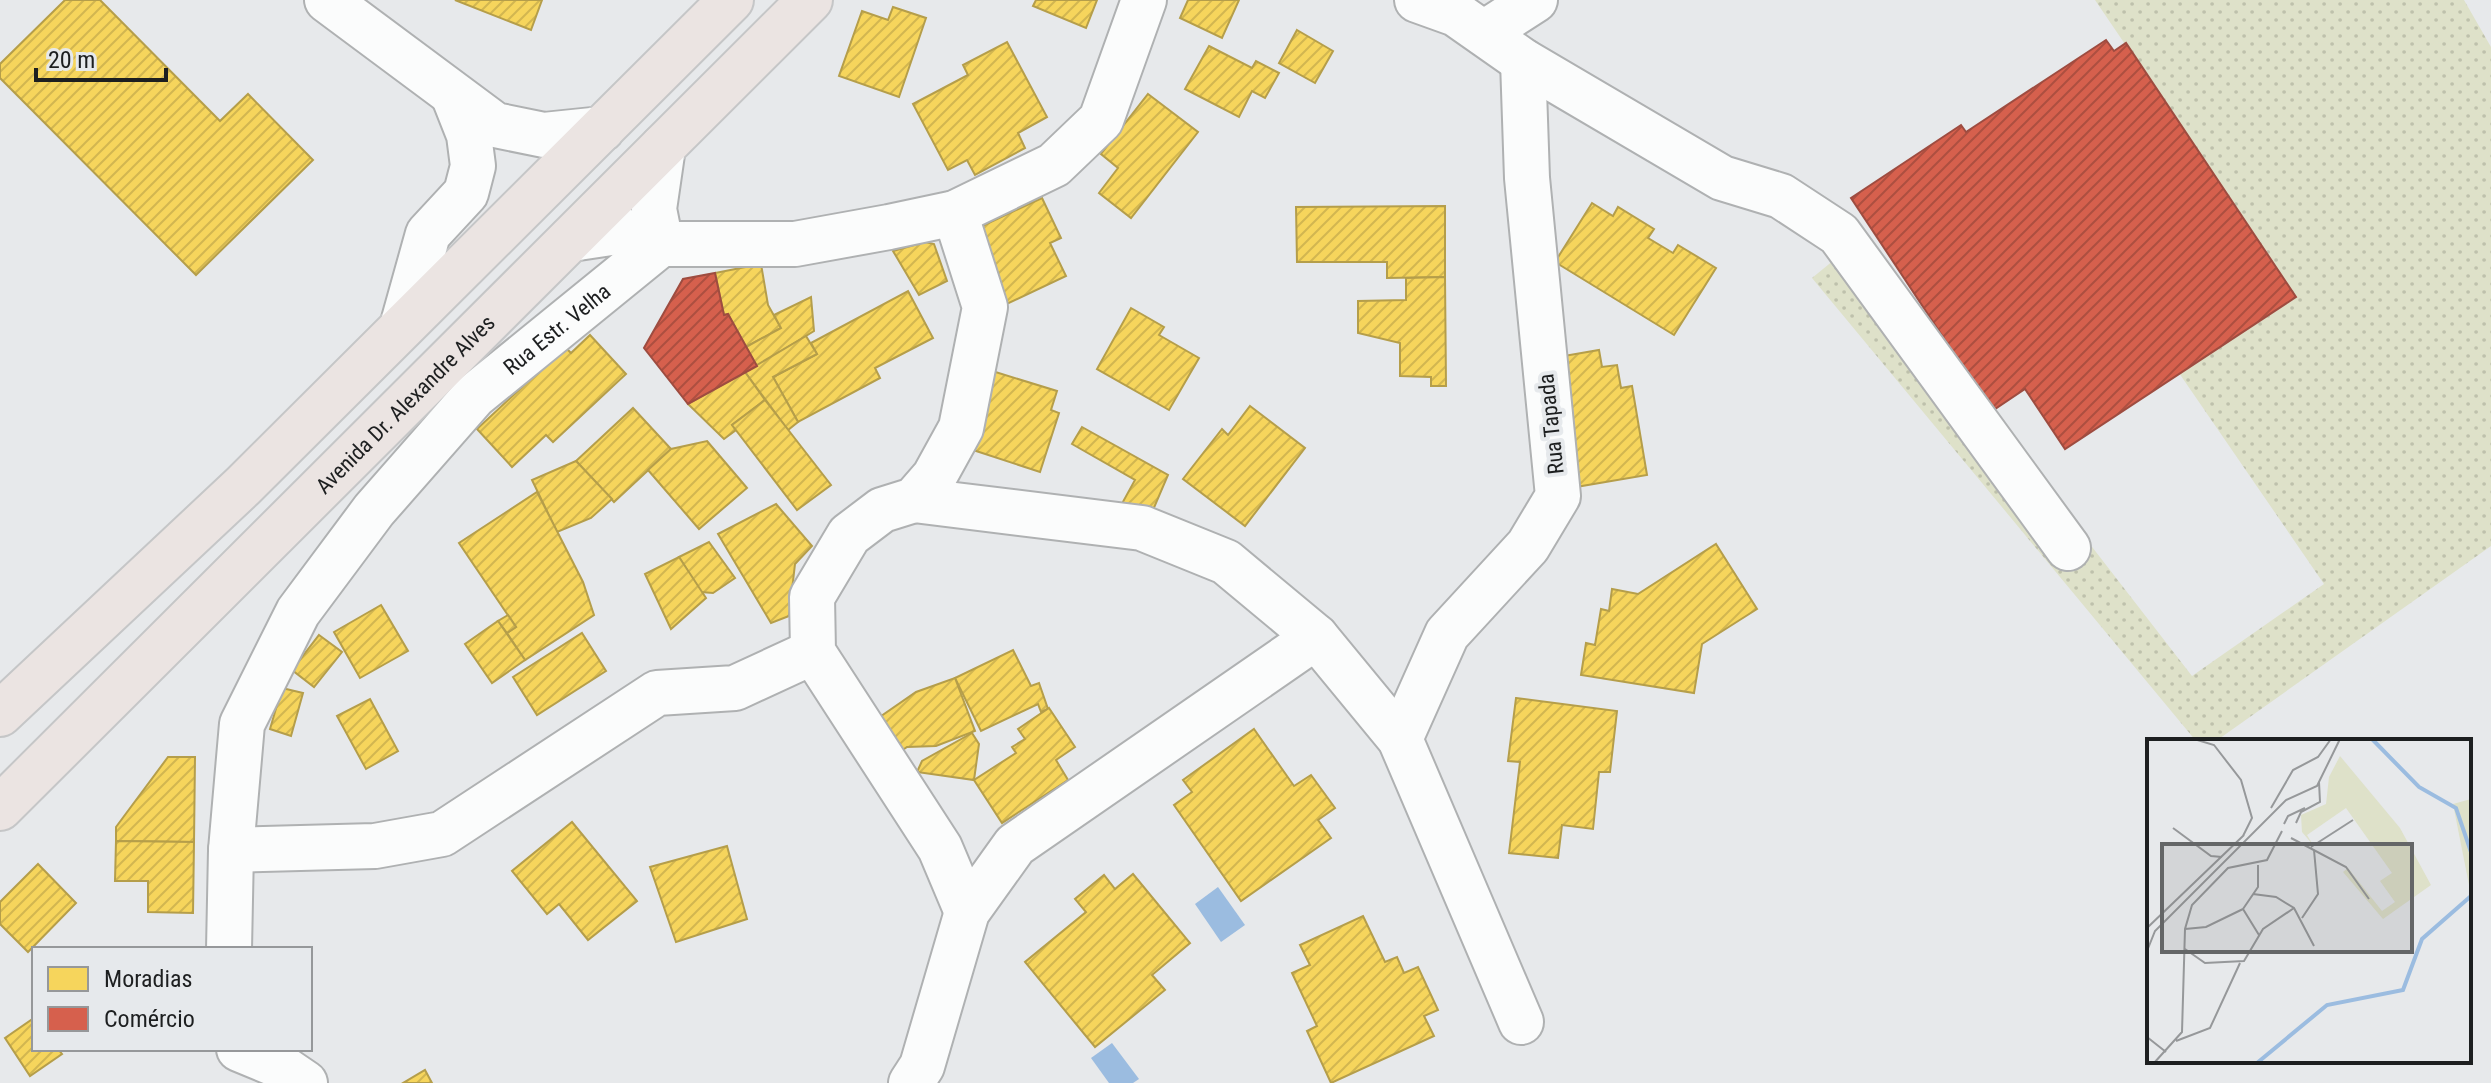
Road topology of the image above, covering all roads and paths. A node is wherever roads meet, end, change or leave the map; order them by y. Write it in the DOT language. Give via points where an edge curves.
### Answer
graph roads {
  1 [pos="327,0"];
  2 [pos="731,0"];
  3 [pos="810,0"];
  4 [pos="1144,0"];
  5 [pos="1535,0"];
  6 [pos="1451,12"];
  7 [pos="1523,61"];
  8 [pos="454,97"];
  9 [pos="602,129"];
  10 [pos="663,147"];
  11 [pos="955,213"];
  12 [pos="571,239"];
  13 [pos="661,244"];
  14 [pos="402,327"];
  15 [pos="914,500"];
  16 [pos="2068,548"];
  17 [pos="1316,637"];
  18 [pos="813,652"];
  19 [pos="0,714"];
  20 [pos="1400,739"];
  21 [pos="0,808"];
  22 [pos="231,850"];
  23 [pos="967,912"];
  24 [pos="229,947"];
  25 [pos="1521,1022"];
  26 [pos="228,1051"];
  27 [pos="244,1051"];
  28 [pos="227,1083"];
  29 [pos="305,1083"];
  30 [pos="911,1083"];
  1 -- 8 [label="street"];
  2 -- 9 [label="main road"];
  3 -- 10 [label="main road, Avenida Dr. Alexandre Alves"];
  4 -- 11 [label="street" via="1101,120 1054,165"];
  5 -- 6 [label="street"];
  6 -- 7 [label="street"];
  7 -- 16 [label="street" via="1722,178 1781,196 1839,234"];
  7 -- 20 [label="street, Rua Tapada" via="1527,178 1558,496 1528,546 1447,634"];
  8 -- 9 [label="street" via="495,125 544,135"];
  8 -- 14 [label="street" via="469,135 473,166 466,193 428,234"];
  9 -- 14 [label="main road"];
  10 -- 12 [label="main road, Avenida Dr. Alexandre Alves"];
  10 -- 13 [label="street" via="654,209"];
  11 -- 13 [label="street" via="795,244"];
  11 -- 15 [label="street" via="985,307 961,428 934,477"];
  12 -- 13 [label="street" via="624,231"];
  12 -- 21 [label="main road, Avenida Dr. Alexandre Alves"];
  13 -- 22 [label="street, Rua Estr. Velha" via="474,396 374,510 298,612 242,724"];
  14 -- 19 [label="main road" via="243,486"];
  15 -- 17 [label="street" via="1142,528 1226,562"];
  15 -- 18 [label="street" via="882,510 849,535 812,597"];
  17 -- 20 [label="street"];
  17 -- 23 [label="street" via="1015,845"];
  18 -- 22 [label="street" via="735,688 657,693 442,834 375,846"];
  18 -- 23 [label="street" via="940,848"];
  20 -- 25 [label="street"];
  22 -- 24 [label="street, Rua Estr. Velha"];
  23 -- 30 [label="street" via="922,1066"];
  26 -- 28 [label="street"];
  27 -- 29 [label="street"];
}
